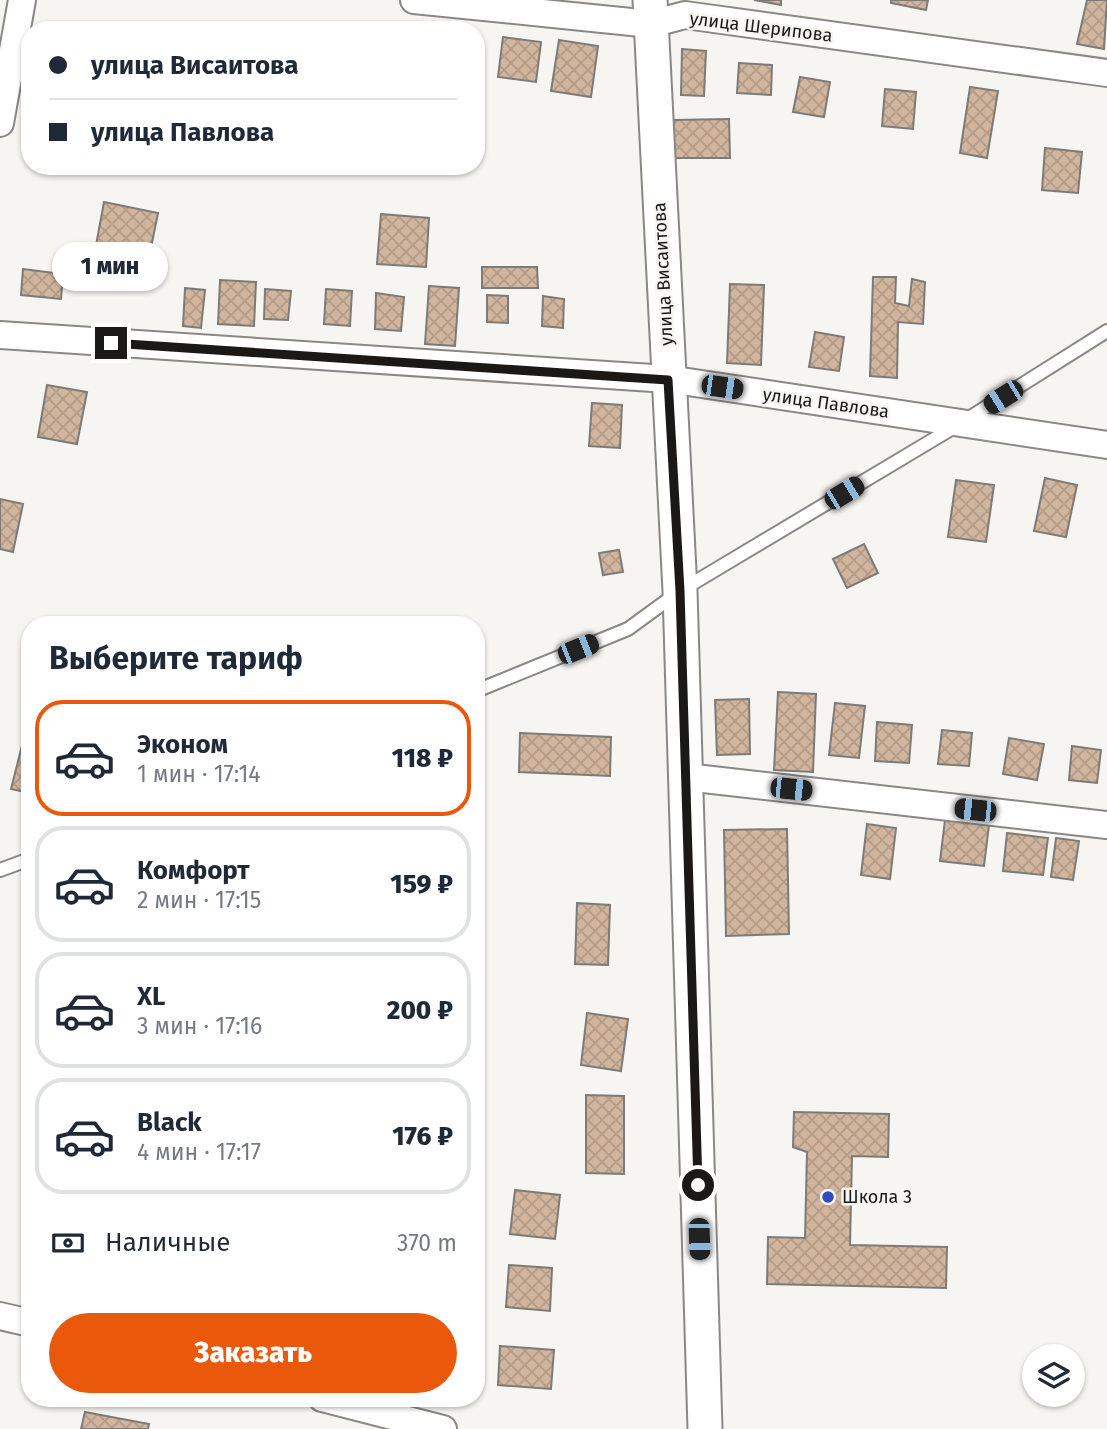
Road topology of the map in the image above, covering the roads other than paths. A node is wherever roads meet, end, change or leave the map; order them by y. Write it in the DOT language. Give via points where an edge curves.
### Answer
graph roads {
  1 [pos="22,0"];
  2 [pos="414,0"];
  3 [pos="651,12"];
  4 [pos="1107,73"];
  5 [pos="0,122"];
  6 [pos="1107,331"];
  7 [pos="0,335"];
  8 [pos="668,380"];
  9 [pos="961,423"];
  10 [pos="1107,445"];
  11 [pos="680,591"];
  12 [pos="485,687"];
  13 [pos="686,777"];
  14 [pos="1107,825"];
  15 [pos="21,862"];
  16 [pos="0,870"];
  17 [pos="0,1316"];
  18 [pos="21,1321"];
  19 [pos="357,1407"];
  20 [pos="443,1429"];
  21 [pos="705,1429"];
  1 -- 5 [label="street"];
  2 -- 3 [label="street, улица Шерипова"];
  3 -- 4 [label="street, улица Шерипова"];
  3 -- 8 [label="street, улица Висаитова"];
  6 -- 9 [label="lane"];
  7 -- 8 [label="street, улица Павлова"];
  8 -- 9 [label="street, улица Павлова"];
  8 -- 11 [label="street, улица Висаитова"];
  9 -- 10 [label="street, улица Павлова"];
  9 -- 11 [label="lane"];
  11 -- 12 [label="lane" via="628,629"];
  11 -- 13 [label="street, улица Висаитова"];
  13 -- 14 [label="street"];
  13 -- 21 [label="street, улица Висаитова"];
  15 -- 16 [label="lane"];
  17 -- 18 [label="street"];
  19 -- 20 [label="street"];
}
